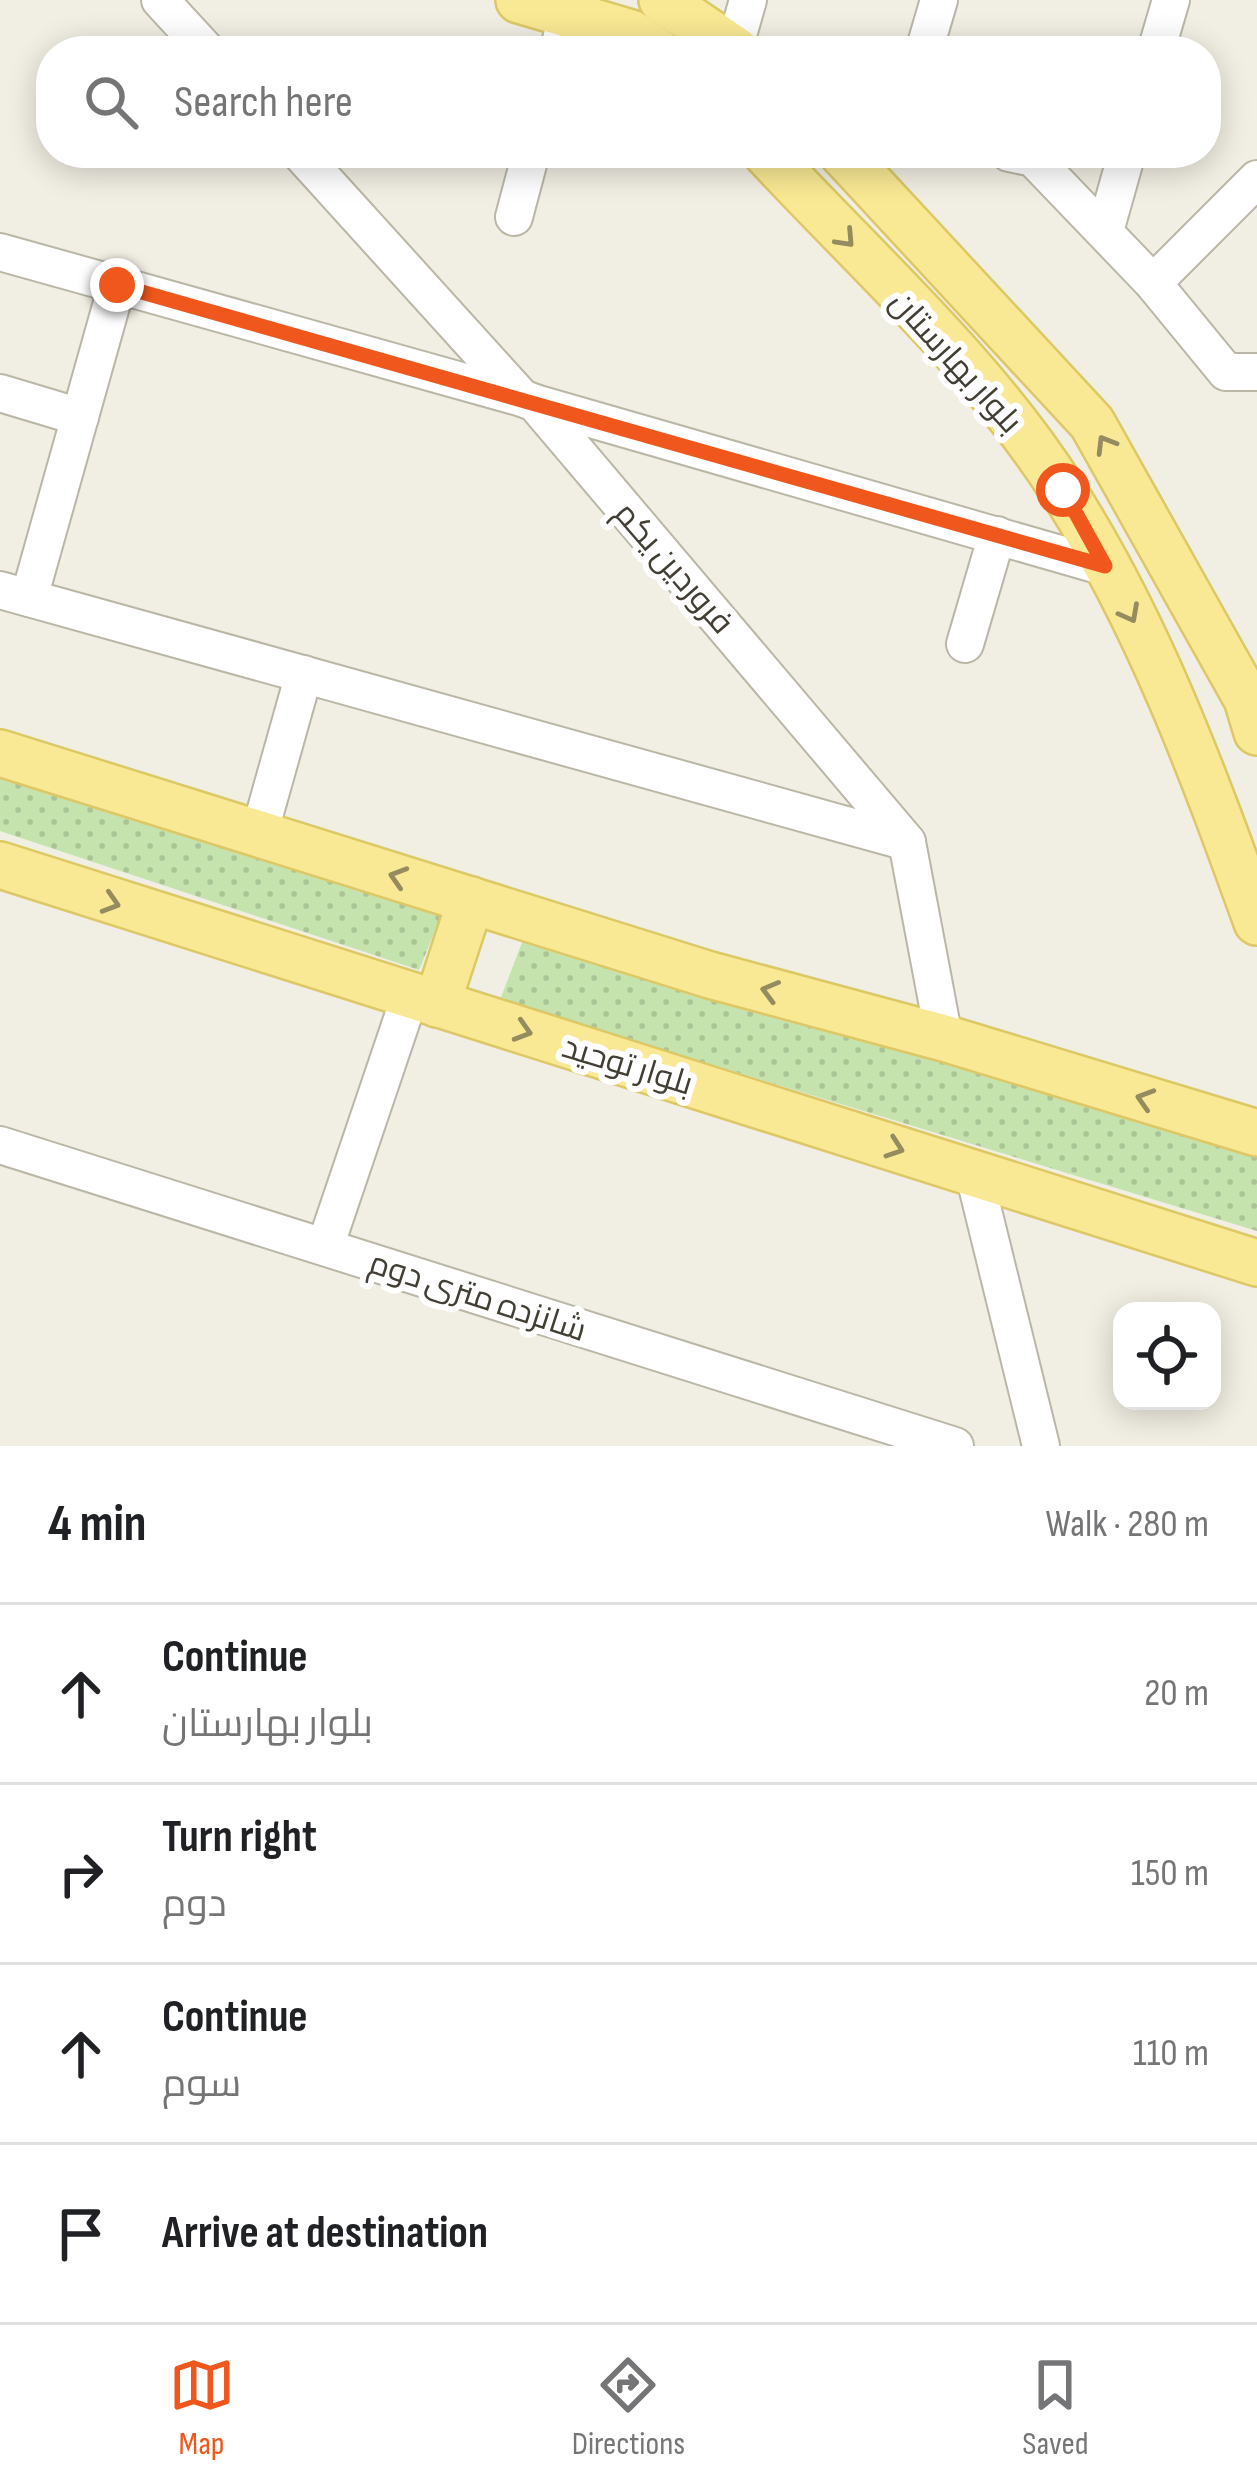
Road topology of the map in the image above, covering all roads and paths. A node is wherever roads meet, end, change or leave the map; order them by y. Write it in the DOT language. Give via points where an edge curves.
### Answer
graph roads {
  1 [pos="160,0"];
  2 [pos="519,0"];
  3 [pos="662,0"];
  4 [pos="748,0"];
  5 [pos="939,0"];
  6 [pos="1171,0"];
  7 [pos="563,32"];
  8 [pos="193,36"];
  9 [pos="635,36"];
  10 [pos="715,36"];
  11 [pos="739,36"];
  12 [pos="928,36"];
  13 [pos="1160,36"];
  14 [pos="314,168"];
  15 [pos="527,168"];
  16 [pos="788,168"];
  17 [pos="856,168"];
  18 [pos="1043,168"];
  19 [pos="1123,168"];
  20 [pos="1257,179"];
  21 [pos="514,217"];
  22 [pos="1105,231"];
  23 [pos="0,252"];
  24 [pos="1153,284"];
  25 [pos="117,285"];
  26 [pos="1257,372"];
  27 [pos="0,393"];
  28 [pos="528,400"];
  29 [pos="80,417"];
  30 [pos="997,535"];
  31 [pos="1105,566"];
  32 [pos="15,594"];
  33 [pos="965,644"];
  34 [pos="304,674"];
  35 [pos="1257,732"];
  36 [pos="0,752"];
  37 [pos="259,834"];
  38 [pos="907,842"];
  39 [pos="0,865"];
  40 [pos="471,900"];
  41 [pos="1257,922"];
  42 [pos="423,1000"];
  43 [pos="944,1038"];
  44 [pos="1257,1133"];
  45 [pos="0,1145"];
  46 [pos="974,1174"];
  47 [pos="325,1247"];
  48 [pos="1257,1263"];
  49 [pos="955,1446"];
  50 [pos="1042,1446"];
  1 -- 8 [label="street"];
  2 -- 7 [label="main road"];
  3 -- 10 [label="main road"];
  4 -- 11 [label="street"];
  5 -- 12 [label="street"];
  6 -- 13 [label="street"];
  7 -- 9 [label="main road"];
  14 -- 28 [label="street, فروردین یکم"];
  15 -- 21 [label="street"];
  16 -- 31 [label="main road, بلوار بهارستان, one-way" via="1005,409"];
  35 -- 17 [label="main road, بلوار بهارستان, one-way" via="1214,637 1092,423"];
  18 -- 22 [label="street"];
  19 -- 22 [label="street"];
  20 -- 24 [label="street"];
  22 -- 24 [label="street"];
  23 -- 25 [label="street"];
  24 -- 26 [label="street" via="1226,372"];
  25 -- 28 [label="street"];
  25 -- 29 [label="street"];
  27 -- 29 [label="street"];
  28 -- 30 [label="street"];
  28 -- 38 [label="street, فروردین یکم"];
  29 -- 32 [label="street"];
  30 -- 31 [label="street"];
  30 -- 33 [label="street"];
  31 -- 41 [label="main road, بلوار بهارستان, one-way" via="1177,703"];
  32 -- 34 [label="street"];
  34 -- 37 [label="street"];
  34 -- 38 [label="street"];
  36 -- 37 [label="main road"];
  40 -- 37 [label="main road, one-way"];
  38 -- 43 [label="street, فروردین یکم"];
  39 -- 42 [label="main road, بلوار توحید, one-way"];
  40 -- 42 [label="main road"];
  43 -- 40 [label="main road, one-way"];
  42 -- 46 [label="main road, بلوار توحید, one-way"];
  42 -- 47 [label="street"];
  44 -- 43 [label="main road, one-way"];
  45 -- 47 [label="street, شانزده متری دوم"];
  46 -- 48 [label="main road, بلوار توحید"];
  46 -- 50 [label="street"];
  47 -- 49 [label="street, شانزده متری دوم"];
}
